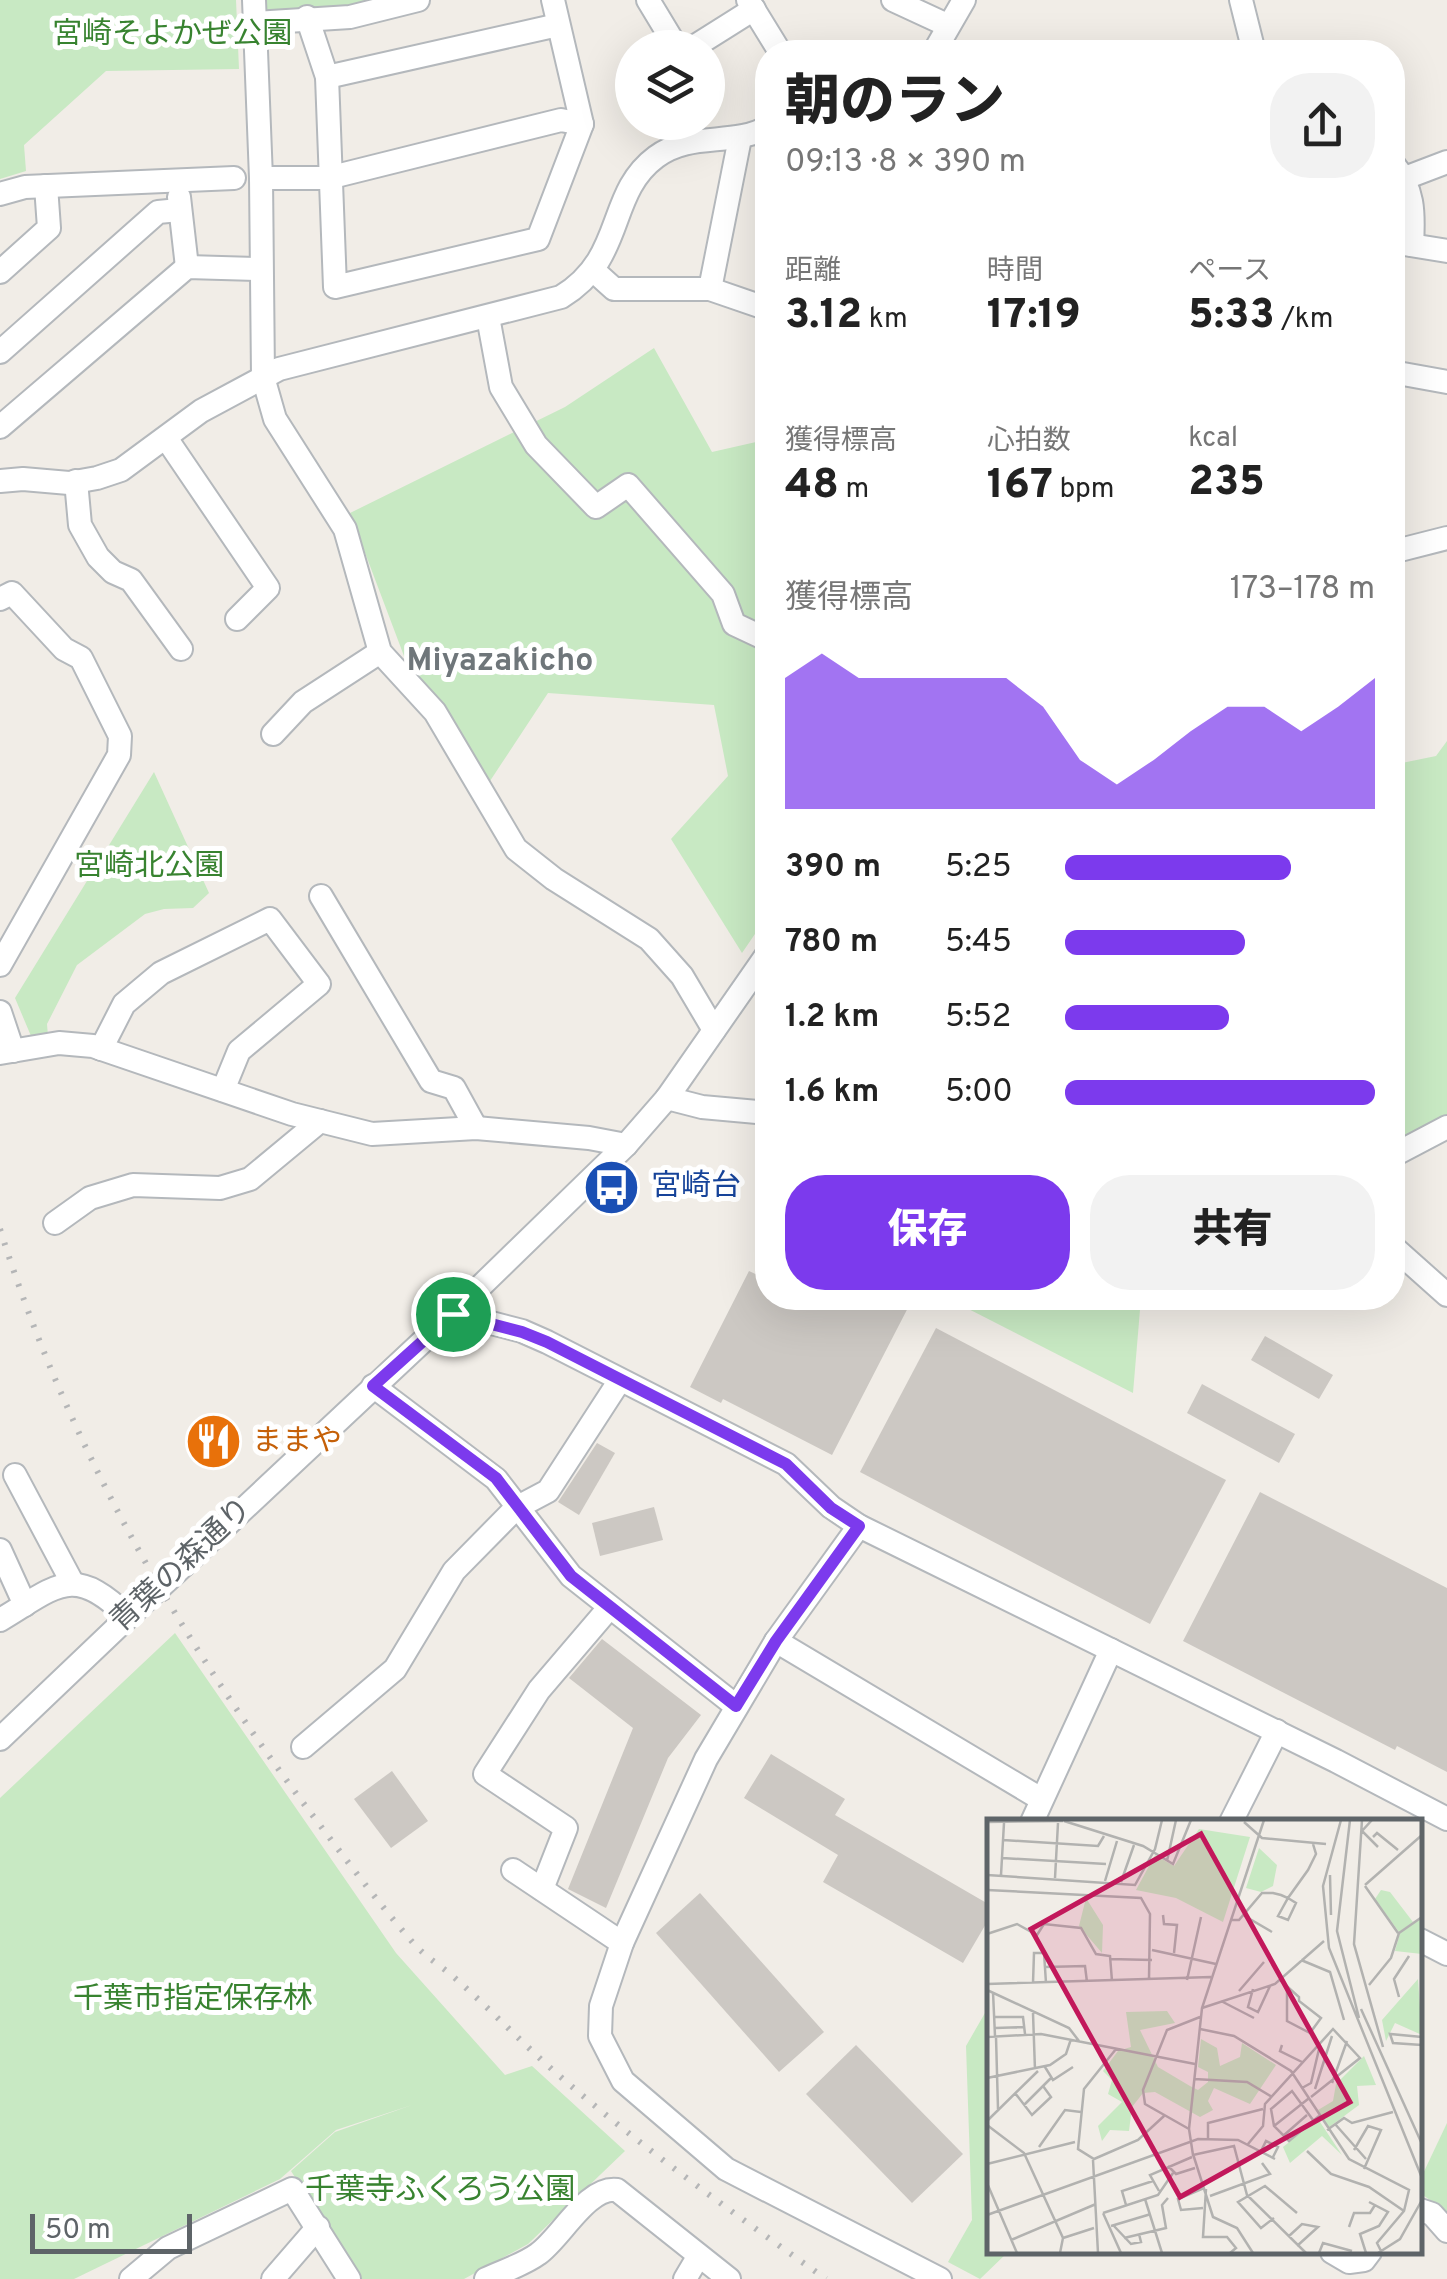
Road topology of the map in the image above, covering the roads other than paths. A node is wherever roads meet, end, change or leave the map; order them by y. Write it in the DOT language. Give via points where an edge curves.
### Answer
graph roads {
  1 [pos="418,0"];
  2 [pos="554,0"];
  3 [pos="648,0"];
  4 [pos="893,0"];
  5 [pos="964,0"];
  6 [pos="1241,0"];
  7 [pos="751,5"];
  8 [pos="254,12"];
  9 [pos="307,18"];
  10 [pos="558,25"];
  11 [pos="947,25"];
  12 [pos="666,30"];
  13 [pos="717,30"];
  14 [pos="773,40"];
  15 [pos="940,40"];
  16 [pos="1251,40"];
  17 [pos="327,76"];
  18 [pos="582,124"];
  19 [pos="755,132"];
  20 [pos="740,138"];
  21 [pos="1447,162"];
  22 [pos="1405,169"];
  23 [pos="234,178"];
  24 [pos="261,178"];
  25 [pos="328,178"];
  26 [pos="178,179"];
  27 [pos="1405,184"];
  28 [pos="46,186"];
  29 [pos="0,194"];
  30 [pos="179,210"];
  31 [pos="1405,235"];
  32 [pos="1405,243"];
  33 [pos="1447,250"];
  34 [pos="187,267"];
  35 [pos="260,269"];
  36 [pos="594,271"];
  37 [pos="0,272"];
  38 [pos="710,290"];
  39 [pos="755,305"];
  40 [pos="488,317"];
  41 [pos="0,352"];
  42 [pos="1405,374"];
  43 [pos="263,377"];
  44 [pos="1447,382"];
  45 [pos="0,428"];
  46 [pos="166,438"];
  47 [pos="0,481"];
  48 [pos="76,482"];
  49 [pos="1447,538"];
  50 [pos="1405,549"];
  51 [pos="0,600"];
  52 [pos="237,619"];
  53 [pos="755,634"];
  54 [pos="181,649"];
  55 [pos="380,652"];
  56 [pos="273,734"];
  57 [pos="321,896"];
  58 [pos="0,965"];
  59 [pos="755,972"];
  60 [pos="0,1012"];
  61 [pos="714,1030"];
  62 [pos="101,1049"];
  63 [pos="6,1052"];
  64 [pos="223,1090"];
  65 [pos="667,1098"];
  66 [pos="755,1112"];
  67 [pos="320,1121"];
  68 [pos="1447,1127"];
  69 [pos="476,1128"];
  70 [pos="626,1145"];
  71 [pos="1405,1149"];
  72 [pos="54,1224"];
  73 [pos="1405,1257"];
  74 [pos="1447,1294"];
  75 [pos="453,1314"];
  76 [pos="620,1380"];
  77 [pos="373,1386"];
  78 [pos="16,1475"];
  79 [pos="516,1508"];
  80 [pos="859,1526"];
  81 [pos="0,1550"];
  82 [pos="73,1584"];
  83 [pos="25,1605"];
  84 [pos="609,1608"];
  85 [pos="128,1617"];
  86 [pos="0,1620"];
  87 [pos="776,1641"];
  88 [pos="1111,1650"];
  89 [pos="736,1706"];
  90 [pos="1277,1732"];
  91 [pos="0,1739"];
  92 [pos="303,1747"];
  93 [pos="1041,1799"];
  94 [pos="1033,1819"];
  95 [pos="1233,1819"];
  96 [pos="1447,1819"];
  97 [pos="513,1870"];
  98 [pos="542,1890"];
  99 [pos="1422,1941"];
  100 [pos="622,1943"];
  101 [pos="1447,1954"];
  102 [pos="1422,2211"];
  103 [pos="318,2228"];
  104 [pos="1447,2231"];
  105 [pos="1335,2254"];
  106 [pos="1368,2254"];
  107 [pos="698,2257"];
  108 [pos="130,2279"];
  109 [pos="272,2279"];
  110 [pos="349,2279"];
  111 [pos="486,2279"];
  112 [pos="685,2279"];
  113 [pos="729,2279"];
  114 [pos="940,2279"];
  1 -- 9 [label="street" via="350,17"];
  2 -- 10 [label="street"];
  3 -- 12 [label="street"];
  4 -- 11 [label="street"];
  5 -- 11 [label="street"];
  6 -- 16 [label="street"];
  7 -- 13 [label="street"];
  7 -- 14 [label="street"];
  8 -- 9 [label="street"];
  8 -- 24 [label="street"];
  9 -- 17 [label="street"];
  10 -- 17 [label="street"];
  10 -- 18 [label="street"];
  11 -- 15 [label="street"];
  17 -- 25 [label="street"];
  18 -- 25 [label="street" via="560,120"];
  18 -- 25 [label="street" via="538,238 335,287"];
  19 -- 20 [label="street"];
  20 -- 36 [label="street" via="695,140 653,158 629,189"];
  20 -- 38 [label="street"];
  21 -- 22 [label="street"];
  23 -- 26 [label="street"];
  24 -- 25 [label="street"];
  24 -- 35 [label="street"];
  26 -- 28 [label="street"];
  26 -- 30 [label="street"];
  27 -- 31 [label="street" via="1415,208"];
  28 -- 29 [label="street"];
  28 -- 37 [label="street" via="49,228"];
  30 -- 34 [label="street"];
  30 -- 41 [label="street" via="158,212"];
  32 -- 33 [label="street"];
  34 -- 35 [label="street"];
  34 -- 45 [label="street"];
  35 -- 43 [label="street"];
  36 -- 38 [label="street" via="614,289"];
  36 -- 40 [label="street" via="561,297"];
  38 -- 39 [label="street"];
  40 -- 43 [label="street" via="295,363"];
  40 -- 53 [label="street" via="501,386 536,445 596,507 628,484 723,594 734,624"];
  42 -- 44 [label="street"];
  43 -- 46 [label="street"];
  43 -- 55 [label="street" via="274,419 345,529"];
  46 -- 48 [label="street" via="122,470"];
  46 -- 52 [label="street" via="268,588"];
  47 -- 48 [label="street"];
  48 -- 54 [label="street" via="80,525 98,558 131,580"];
  49 -- 50 [label="street"];
  51 -- 58 [label="street" via="12,594 81,658 120,736 120,755"];
  55 -- 56 [label="street" via="303,702"];
  55 -- 61 [label="street" via="435,712 516,849 649,939 682,976"];
  57 -- 69 [label="street" via="432,1081 454,1088"];
  59 -- 61 [label="street, 青葉の森通り"];
  60 -- 63 [label="street"];
  61 -- 65 [label="street, 青葉の森通り"];
  62 -- 63 [label="street" via="59,1043"];
  62 -- 64 [label="street"];
  62 -- 64 [label="street" via="124,1004 161,974 270,919 319,984 239,1050"];
  64 -- 67 [label="street"];
  65 -- 66 [label="street"];
  65 -- 70 [label="street, 青葉の森通り"];
  67 -- 69 [label="street" via="372,1134"];
  67 -- 72 [label="street" via="250,1180 220,1188 133,1186 90,1198"];
  68 -- 71 [label="street"];
  69 -- 70 [label="street"];
  70 -- 75 [label="street, 青葉の森通り"];
  73 -- 74 [label="street"];
  75 -- 76 [label="street" via="522,1332"];
  75 -- 77 [label="street, 青葉の森通り"];
  76 -- 79 [label="street" via="548,1490"];
  76 -- 80 [label="street" via="786,1464"];
  77 -- 79 [label="street" via="496,1478"];
  77 -- 85 [label="street, 青葉の森通り, bridge"];
  78 -- 82 [label="street"];
  79 -- 84 [label="street" via="571,1576"];
  79 -- 92 [label="street" via="454,1571 395,1669"];
  80 -- 87 [label="street"];
  80 -- 88 [label="street"];
  81 -- 83 [label="street"];
  82 -- 83 [label="street"];
  82 -- 85 [label="street" via="95,1589"];
  83 -- 86 [label="street"];
  84 -- 89 [label="street"];
  84 -- 98 [label="street" via="540,1690 485,1774 566,1828"];
  85 -- 91 [label="street, 青葉の森通り"];
  87 -- 89 [label="street"];
  87 -- 93 [label="street"];
  88 -- 90 [label="street"];
  88 -- 93 [label="street"];
  89 -- 100 [label="street"];
  90 -- 95 [label="street"];
  90 -- 96 [label="street"];
  93 -- 94 [label="street"];
  97 -- 98 [label="street"];
  98 -- 100 [label="street"];
  99 -- 101 [label="street"];
  100 -- 114 [label="street" via="601,2006 600,2036 623,2081 726,2169"];
  102 -- 104 [label="street"];
  103 -- 108 [label="street" via="292,2189 168,2248"];
  103 -- 109 [label="street"];
  103 -- 110 [label="street"];
  105 -- 106 [label="street" via="1349,2262"];
  107 -- 111 [label="street" via="617,2190 606,2189 538,2254"];
  107 -- 112 [label="street"];
  107 -- 113 [label="street"];
}
